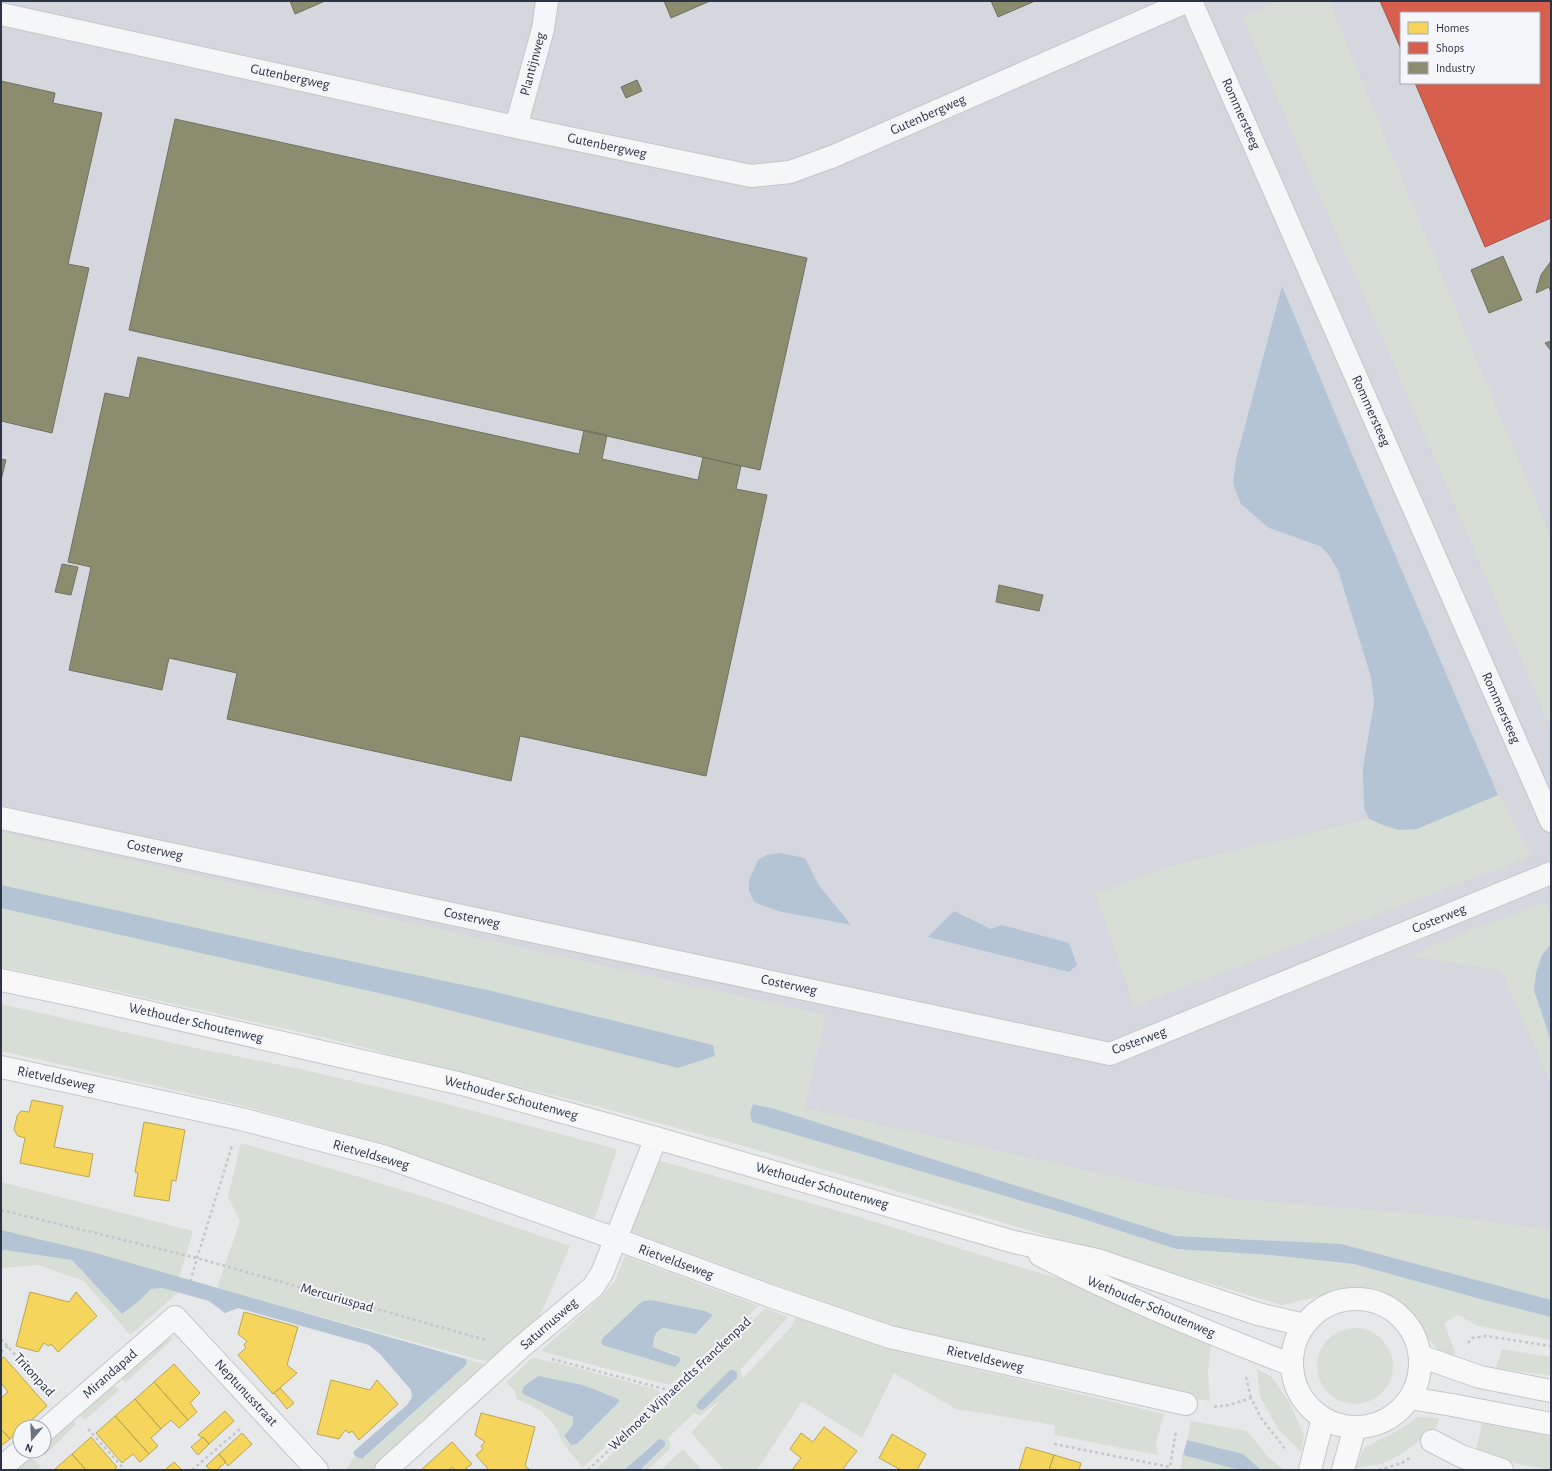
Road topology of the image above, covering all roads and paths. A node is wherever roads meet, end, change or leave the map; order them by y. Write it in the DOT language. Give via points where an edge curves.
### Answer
graph roads {
  1 [pos="547,1"];
  2 [pos="1190,1"];
  3 [pos="1,14"];
  4 [pos="516,127"];
  5 [pos="1,818"];
  6 [pos="1551,821"];
  7 [pos="1551,873"];
  8 [pos="1,980"];
  9 [pos="1,1067"];
  10 [pos="241,1119"];
  11 [pos="656,1138"];
  12 [pos="1,1210"];
  13 [pos="616,1240"];
  14 [pos="1014,1242"];
  15 [pos="197,1258"];
  16 [pos="770,1296"];
  17 [pos="180,1308"];
  18 [pos="1304,1325"];
  19 [pos="1,1339"];
  20 [pos="8,1346"];
  21 [pos="519,1350"];
  22 [pos="1,1352"];
  23 [pos="1420,1356"];
  24 [pos="1292,1365"];
  25 [pos="672,1391"];
  26 [pos="1551,1391"];
  27 [pos="1410,1398"];
  28 [pos="1184,1404"];
  29 [pos="261,1410"];
  30 [pos="67,1412"];
  31 [pos="1323,1418"];
  32 [pos="1551,1424"];
  33 [pos="52,1425"];
  34 [pos="1355,1427"];
  35 [pos="94,1436"];
  36 [pos="1432,1441"];
  37 [pos="1054,1444"];
  38 [pos="12,1459"];
  39 [pos="1,1468"];
  40 [pos="1170,1468"];
  41 [pos="1310,1468"];
  42 [pos="125,1470"];
  43 [pos="192,1470"];
  44 [pos="317,1470"];
  45 [pos="386,1470"];
  46 [pos="588,1470"];
  47 [pos="1343,1470"];
  48 [pos="1380,1470"];
  49 [pos="1502,1470"];
  1 -- 4 [label="street, Plantijnweg" via="543,29"];
  2 -- 4 [label="street, Gutenbergweg" via="834,156 790,172 751,176"];
  2 -- 6 [label="street, Rommersteeg"];
  3 -- 4 [label="street, Gutenbergweg"];
  5 -- 7 [label="street, Costerweg" via="1110,1054"];
  8 -- 11 [label="street, Wethouder Schoutenweg" via="462,1084"];
  9 -- 10 [label="street, Rietveldseweg"];
  10 -- 13 [label="street, Rietveldseweg" via="386,1157"];
  10 -- 15 [label="path"];
  11 -- 13 [label="street, Saturnusweg"];
  11 -- 14 [label="street, Wethouder Schoutenweg"];
  12 -- 15 [label="path, Mercuriuspad"];
  13 -- 16 [label="street, Rietveldseweg"];
  13 -- 21 [label="street, Saturnusweg" via="593,1287"];
  14 -- 18 [label="street, Wethouder Schoutenweg" via="1097,1260 1258,1314"];
  14 -- 24 [label="street, Wethouder Schoutenweg" via="1087,1280"];
  15 -- 17 [label="path"];
  15 -- 21 [label="path, Mercuriuspad"];
  16 -- 25 [label="path, Welmoet Wijnaendts Franckenpad" via="759,1311"];
  16 -- 28 [label="street, Rietveldseweg" via="890,1337"];
  17 -- 29 [label="street, Neptunusstraat"];
  17 -- 30 [label="street, Mirandapad"];
  18 -- 23 [label="street" via="1318,1311 1335,1302 1354,1299 1373,1301 1391,1309 1405,1321 1415,1338"];
  18 -- 24 [label="street" via="1293,1350"];
  19 -- 20 [label="path, Tritonpad"];
  20 -- 22 [label="path"];
  20 -- 30 [label="path, Tritonpad"];
  21 -- 25 [label="path, Mercuriuspad"];
  21 -- 45 [label="street, Saturnusweg"];
  23 -- 26 [label="street" via="1480,1378"];
  23 -- 27 [label="street" via="1420,1371"];
  24 -- 31 [label="street" via="1294,1381 1301,1396"];
  25 -- 46 [label="path, Welmoet Wijnaendts Franckenpad"];
  27 -- 32 [label="street"];
  27 -- 34 [label="street" via="1386,1419 1372,1425"];
  28 -- 40 [label="path"];
  28 -- 41 [label="path" via="1209,1407 1229,1405 1251,1398 1261,1418 1287,1452"];
  29 -- 43 [label="path"];
  29 -- 44 [label="street, Neptunusstraat"];
  30 -- 33 [label="street, Mirandapad"];
  31 -- 34 [label="street"];
  31 -- 41 [label="street"];
  34 -- 47 [label="street"];
  35 -- 42 [label="path"];
  36 -- 48 [label="path" via="1402,1463"];
  36 -- 49 [label="street" via="1461,1456"];
  37 -- 40 [label="path"];
  38 -- 39 [label="street"];
}
